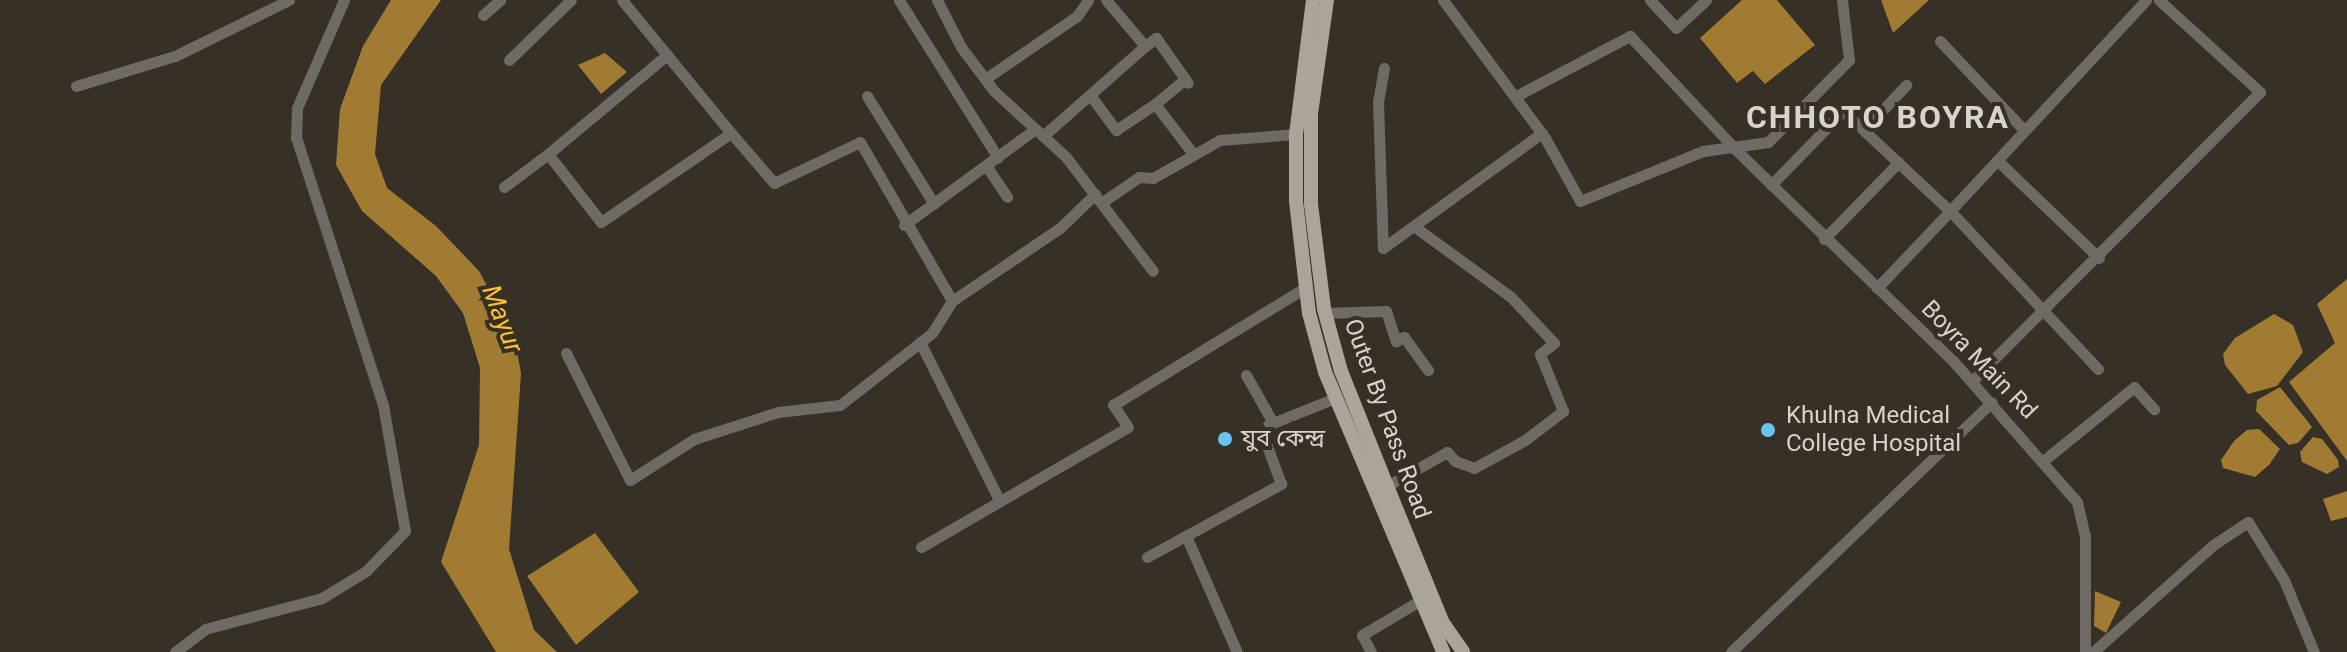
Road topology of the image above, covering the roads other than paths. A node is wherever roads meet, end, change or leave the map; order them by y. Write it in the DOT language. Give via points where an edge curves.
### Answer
graph roads {
  1 [pos="289,0"];
  2 [pos="344,0"];
  3 [pos="500,0"];
  4 [pos="571,0"];
  5 [pos="622,0"];
  6 [pos="899,0"];
  7 [pos="937,0"];
  8 [pos="1088,0"];
  9 [pos="1106,0"];
  10 [pos="1313,0"];
  11 [pos="1327,0"];
  12 [pos="1443,0"];
  13 [pos="1650,0"];
  14 [pos="1706,0"];
  15 [pos="1842,0"];
  16 [pos="2146,0"];
  17 [pos="2159,0"];
  18 [pos="483,15"];
  19 [pos="1940,41"];
  20 [pos="1145,46"];
  21 [pos="667,55"];
  22 [pos="509,60"];
  23 [pos="1384,68"];
  24 [pos="985,79"];
  25 [pos="1906,85"];
  26 [pos="76,86"];
  27 [pos="1090,95"];
  28 [pos="867,96"];
  29 [pos="1516,96"];
  30 [pos="1155,104"];
  31 [pos="1864,130"];
  32 [pos="2024,130"];
  33 [pos="1039,132"];
  34 [pos="731,133"];
  35 [pos="1542,133"];
  36 [pos="1296,134"];
  37 [pos="1735,149"];
  38 [pos="548,154"];
  39 [pos="1194,155"];
  40 [pos="998,158"];
  41 [pos="1998,161"];
  42 [pos="1899,162"];
  43 [pos="987,167"];
  44 [pos="1771,185"];
  45 [pos="504,187"];
  46 [pos="1007,197"];
  47 [pos="1098,198"];
  48 [pos="934,204"];
  49 [pos="1950,211"];
  50 [pos="904,225"];
  51 [pos="1415,227"];
  52 [pos="1824,239"];
  53 [pos="2099,258"];
  54 [pos="1153,271"];
  55 [pos="1305,288"];
  56 [pos="1877,288"];
  57 [pos="952,301"];
  58 [pos="2045,309"];
  59 [pos="1325,313"];
  60 [pos="920,342"];
  61 [pos="566,353"];
  62 [pos="2098,369"];
  63 [pos="1428,370"];
  64 [pos="1246,375"];
  65 [pos="1972,381"];
  66 [pos="1335,398"];
  67 [pos="1992,402"];
  68 [pos="2154,409"];
  69 [pos="1273,423"];
  70 [pos="2043,461"];
  71 [pos="1387,486"];
  72 [pos="999,500"];
  73 [pos="1186,536"];
  74 [pos="921,547"];
  75 [pos="1147,557"];
  76 [pos="1419,601"];
  77 [pos="175,652"];
  78 [pos="1237,652"];
  79 [pos="1371,652"];
  80 [pos="1443,652"];
  81 [pos="1463,652"];
  82 [pos="1731,652"];
  83 [pos="2085,652"];
  84 [pos="2093,652"];
  85 [pos="2314,652"];
  1 -- 26 [label="street" via="175,56"];
  2 -- 77 [label="street" via="297,108 296,138 383,405 405,531 366,571 322,598 205,629"];
  3 -- 18 [label="street"];
  4 -- 22 [label="street"];
  5 -- 21 [label="street"];
  6 -- 40 [label="street"];
  7 -- 24 [label="street"];
  8 -- 24 [label="street" via="1077,16"];
  9 -- 20 [label="street"];
  10 -- 36 [label="main road, Outer By Pass Road"];
  11 -- 59 [label="main road, Outer By Pass Road" via="1311,114 1311,204"];
  12 -- 29 [label="street"];
  13 -- 14 [label="street" via="1676,28"];
  15 -- 37 [label="street" via="1849,60 1768,142"];
  16 -- 32 [label="street"];
  17 -- 53 [label="street" via="2260,92"];
  19 -- 32 [label="street"];
  20 -- 27 [label="street"];
  20 -- 30 [label="street" via="1156,38 1187,82"];
  21 -- 34 [label="street"];
  21 -- 38 [label="street"];
  23 -- 51 [label="street" via="1378,101 1383,248"];
  24 -- 33 [label="street"];
  25 -- 31 [label="street"];
  27 -- 30 [label="street" via="1116,130"];
  27 -- 33 [label="street"];
  28 -- 48 [label="street"];
  29 -- 35 [label="street"];
  29 -- 37 [label="street, Boyra Main Rd" via="1630,36"];
  30 -- 39 [label="street"];
  31 -- 42 [label="street"];
  31 -- 44 [label="street" via="1843,111"];
  32 -- 41 [label="street"];
  33 -- 40 [label="street"];
  33 -- 47 [label="street"];
  34 -- 38 [label="street" via="601,222"];
  34 -- 50 [label="street" via="774,183 860,142"];
  35 -- 37 [label="street" via="1580,201 1703,151"];
  35 -- 51 [label="street"];
  36 -- 39 [label="street" via="1220,140"];
  36 -- 55 [label="main road, Outer By Pass Road"];
  37 -- 44 [label="street, Boyra Main Rd"];
  38 -- 45 [label="street"];
  39 -- 47 [label="street" via="1153,178 1139,177"];
  40 -- 43 [label="street"];
  41 -- 49 [label="street"];
  41 -- 53 [label="street"];
  42 -- 49 [label="street"];
  42 -- 52 [label="street"];
  43 -- 46 [label="street"];
  43 -- 48 [label="street"];
  44 -- 52 [label="street, Boyra Main Rd"];
  47 -- 54 [label="street"];
  47 -- 57 [label="street"];
  48 -- 50 [label="street"];
  49 -- 56 [label="street"];
  49 -- 58 [label="street"];
  50 -- 57 [label="street"];
  51 -- 71 [label="street" via="1511,297 1554,343 1540,354 1563,411 1474,468 1447,452"];
  52 -- 56 [label="street, Boyra Main Rd"];
  53 -- 58 [label="street"];
  55 -- 66 [label="main road, Outer By Pass Road"];
  55 -- 72 [label="street" via="1113,405 1128,427"];
  56 -- 65 [label="street, Boyra Main Rd"];
  57 -- 60 [label="street"];
  58 -- 62 [label="street"];
  58 -- 65 [label="street"];
  59 -- 63 [label="street" via="1386,311 1396,341 1404,337"];
  59 -- 71 [label="main road, Outer By Pass Road" via="1341,371"];
  60 -- 61 [label="street" via="840,405 778,412 694,439 630,480"];
  60 -- 72 [label="street"];
  64 -- 69 [label="street"];
  65 -- 67 [label="street, Boyra Main Rd"];
  66 -- 69 [label="street"];
  66 -- 76 [label="main road, Outer By Pass Road"];
  67 -- 70 [label="street, Boyra Main Rd"];
  67 -- 82 [label="street"];
  68 -- 70 [label="street" via="2134,387"];
  69 -- 73 [label="street" via="1263,435 1281,484"];
  70 -- 83 [label="street, Boyra Main Rd" via="2077,502 2085,536"];
  71 -- 81 [label="main road, Outer By Pass Road" via="1443,623"];
  72 -- 74 [label="street"];
  73 -- 75 [label="street"];
  73 -- 78 [label="street"];
  76 -- 79 [label="street" via="1362,635"];
  76 -- 80 [label="main road, Outer By Pass Road"];
  84 -- 85 [label="street" via="2213,545 2248,522 2284,580"];
}
